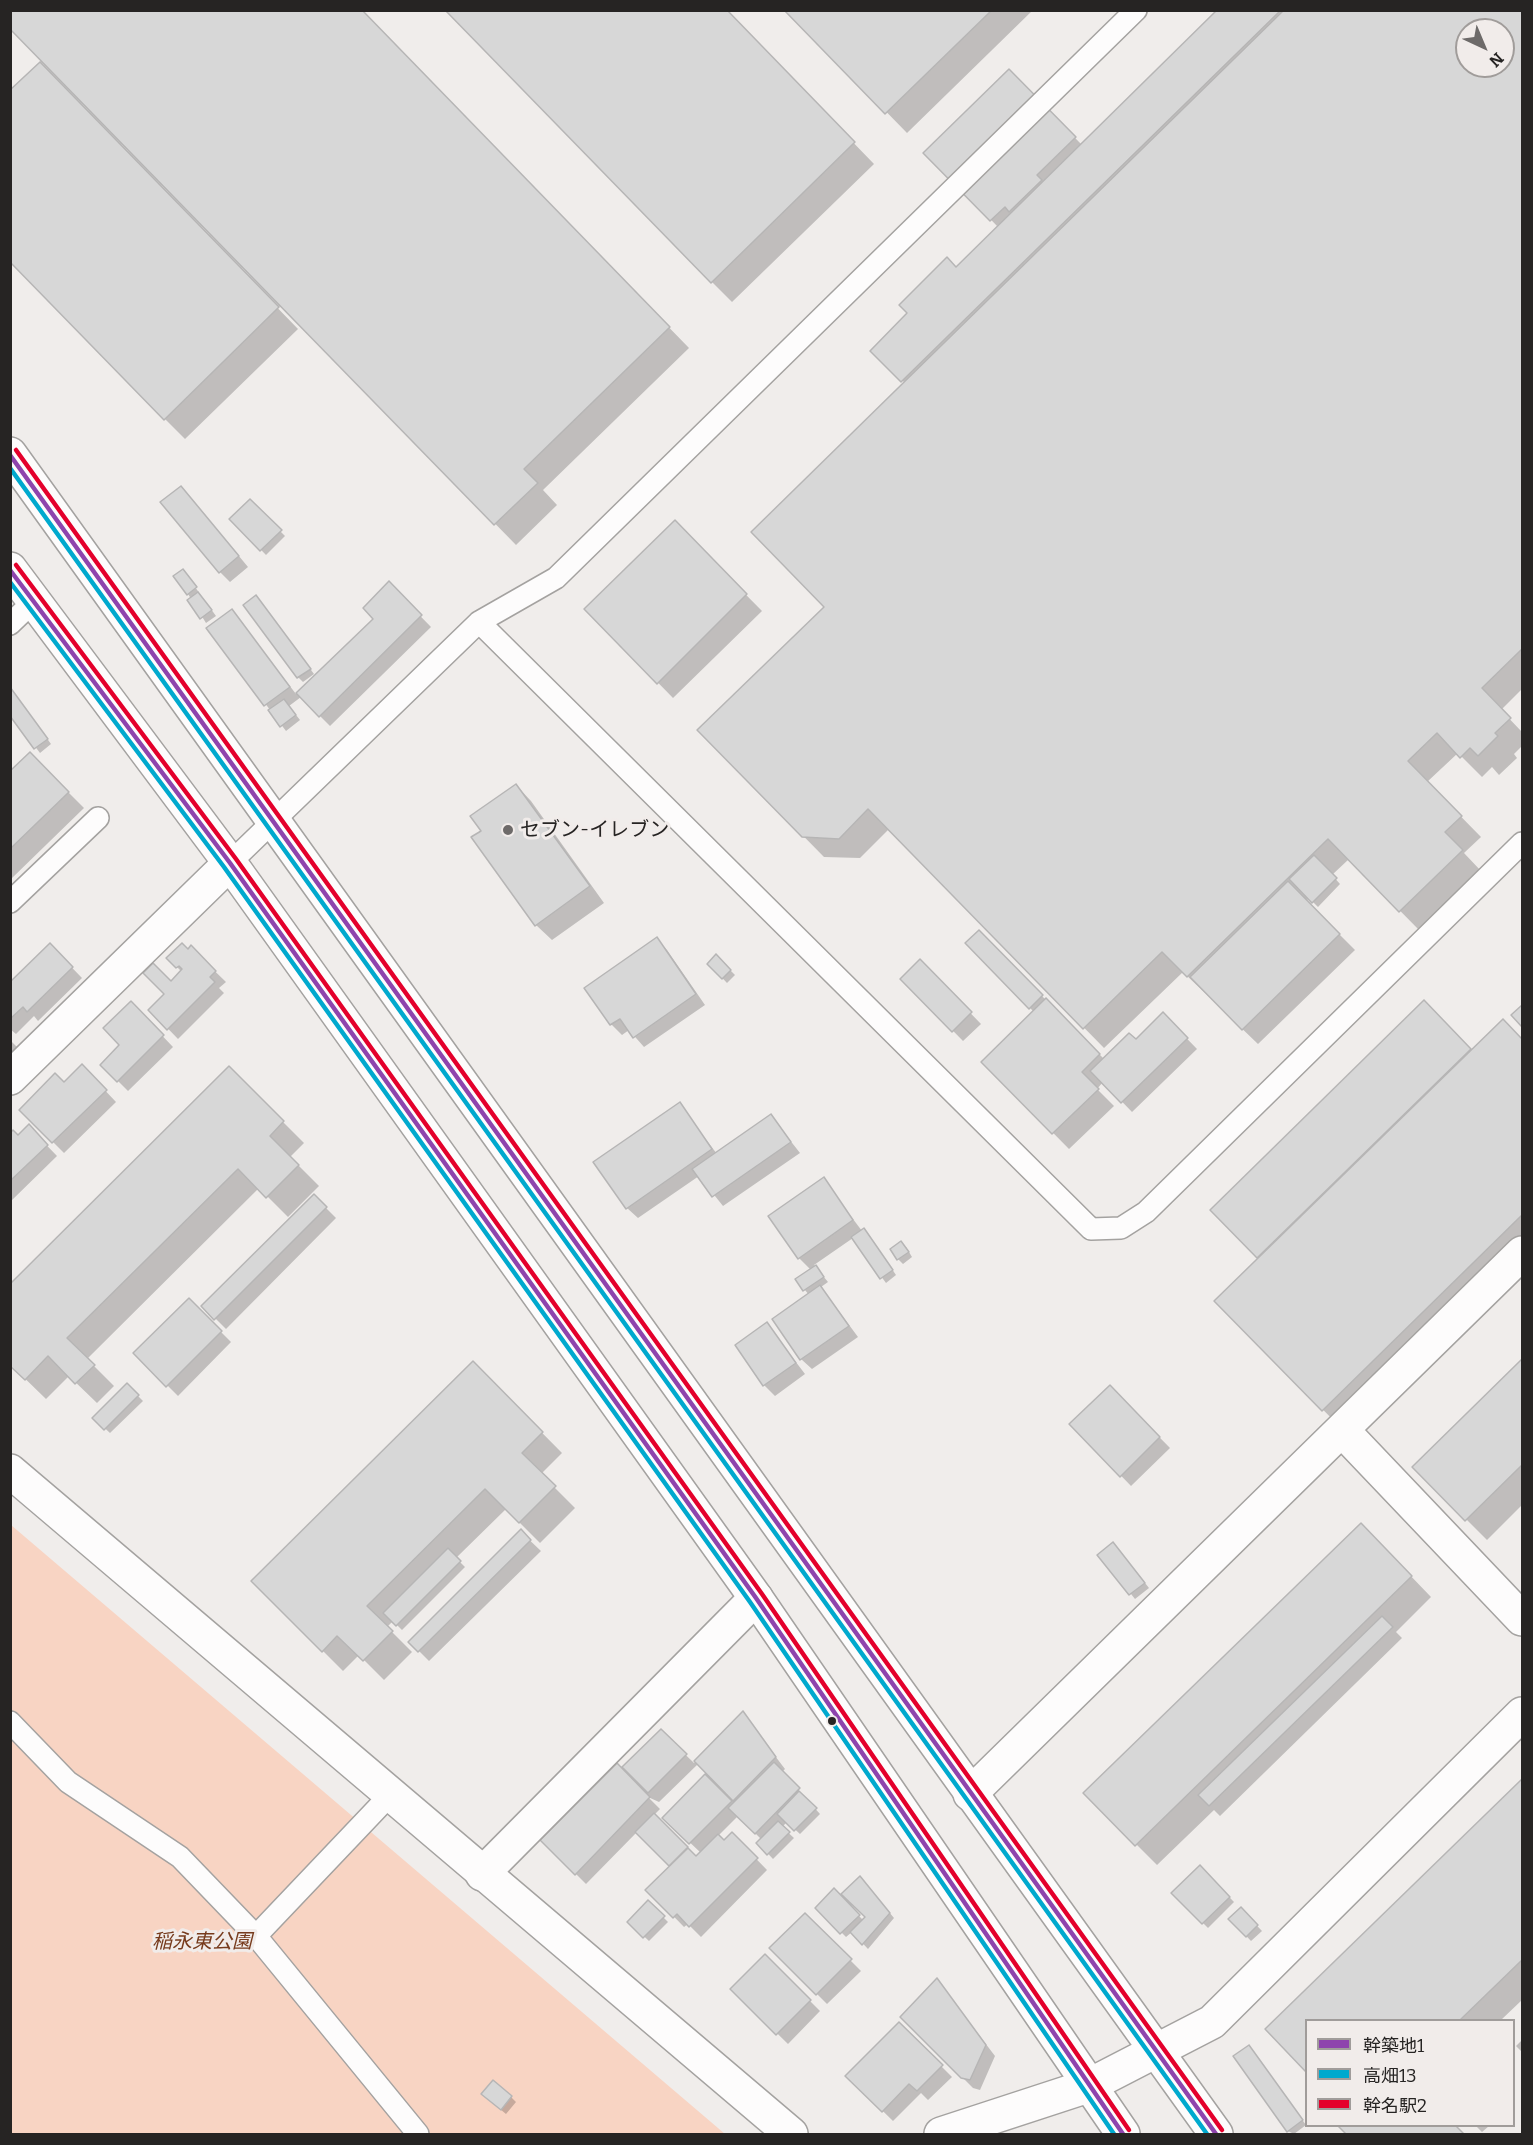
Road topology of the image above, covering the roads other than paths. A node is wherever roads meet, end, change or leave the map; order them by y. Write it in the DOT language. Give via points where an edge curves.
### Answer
graph roads {
  1 [pos="1136,10"];
  2 [pos="10,453"];
  3 [pos="10,569"];
  4 [pos="34,601"];
  5 [pos="479,622"];
  6 [pos="10,624"];
  7 [pos="99,818"];
  8 [pos="274,821"];
  9 [pos="1522,843"];
  10 [pos="230,863"];
  11 [pos="10,902"];
  12 [pos="10,1078"];
  13 [pos="1522,1253"];
  14 [pos="1342,1430"];
  15 [pos="10,1471"];
  16 [pos="756,1598"];
  17 [pos="1522,1619"];
  18 [pos="1522,1714"];
  19 [pos="10,1722"];
  20 [pos="970,1794"];
  21 [pos="390,1795"];
  22 [pos="482,1874"];
  23 [pos="256,1936"];
  24 [pos="1157,2052"];
  25 [pos="1088,2086"];
  26 [pos="418,2134"];
  27 [pos="791,2134"];
  28 [pos="940,2134"];
  29 [pos="1123,2134"];
  30 [pos="1216,2134"];
  1 -- 5 [label="lane" via="556,578"];
  2 -- 8 [label="main road"];
  3 -- 4 [label="main road"];
  4 -- 6 [label="lane"];
  4 -- 10 [label="main road"];
  5 -- 8 [label="lane"];
  5 -- 9 [label="lane" via="1091,1229 1121,1228 1146,1212"];
  7 -- 11 [label="lane"];
  8 -- 10 [label="lane"];
  8 -- 20 [label="main road"];
  10 -- 12 [label="main road"];
  10 -- 16 [label="main road"];
  13 -- 14 [label="main road"];
  14 -- 17 [label="main road"];
  14 -- 20 [label="main road"];
  15 -- 21 [label="main road"];
  16 -- 22 [label="main road"];
  16 -- 25 [label="main road"];
  18 -- 24 [label="main road" via="1212,2022"];
  19 -- 23 [label="lane" via="68,1782 180,1857"];
  20 -- 24 [label="main road"];
  21 -- 22 [label="main road"];
  21 -- 23 [label="lane"];
  22 -- 27 [label="main road"];
  23 -- 26 [label="lane"];
  24 -- 25 [label="main road"];
  24 -- 30 [label="main road"];
  25 -- 28 [label="main road"];
  25 -- 29 [label="main road"];
}
